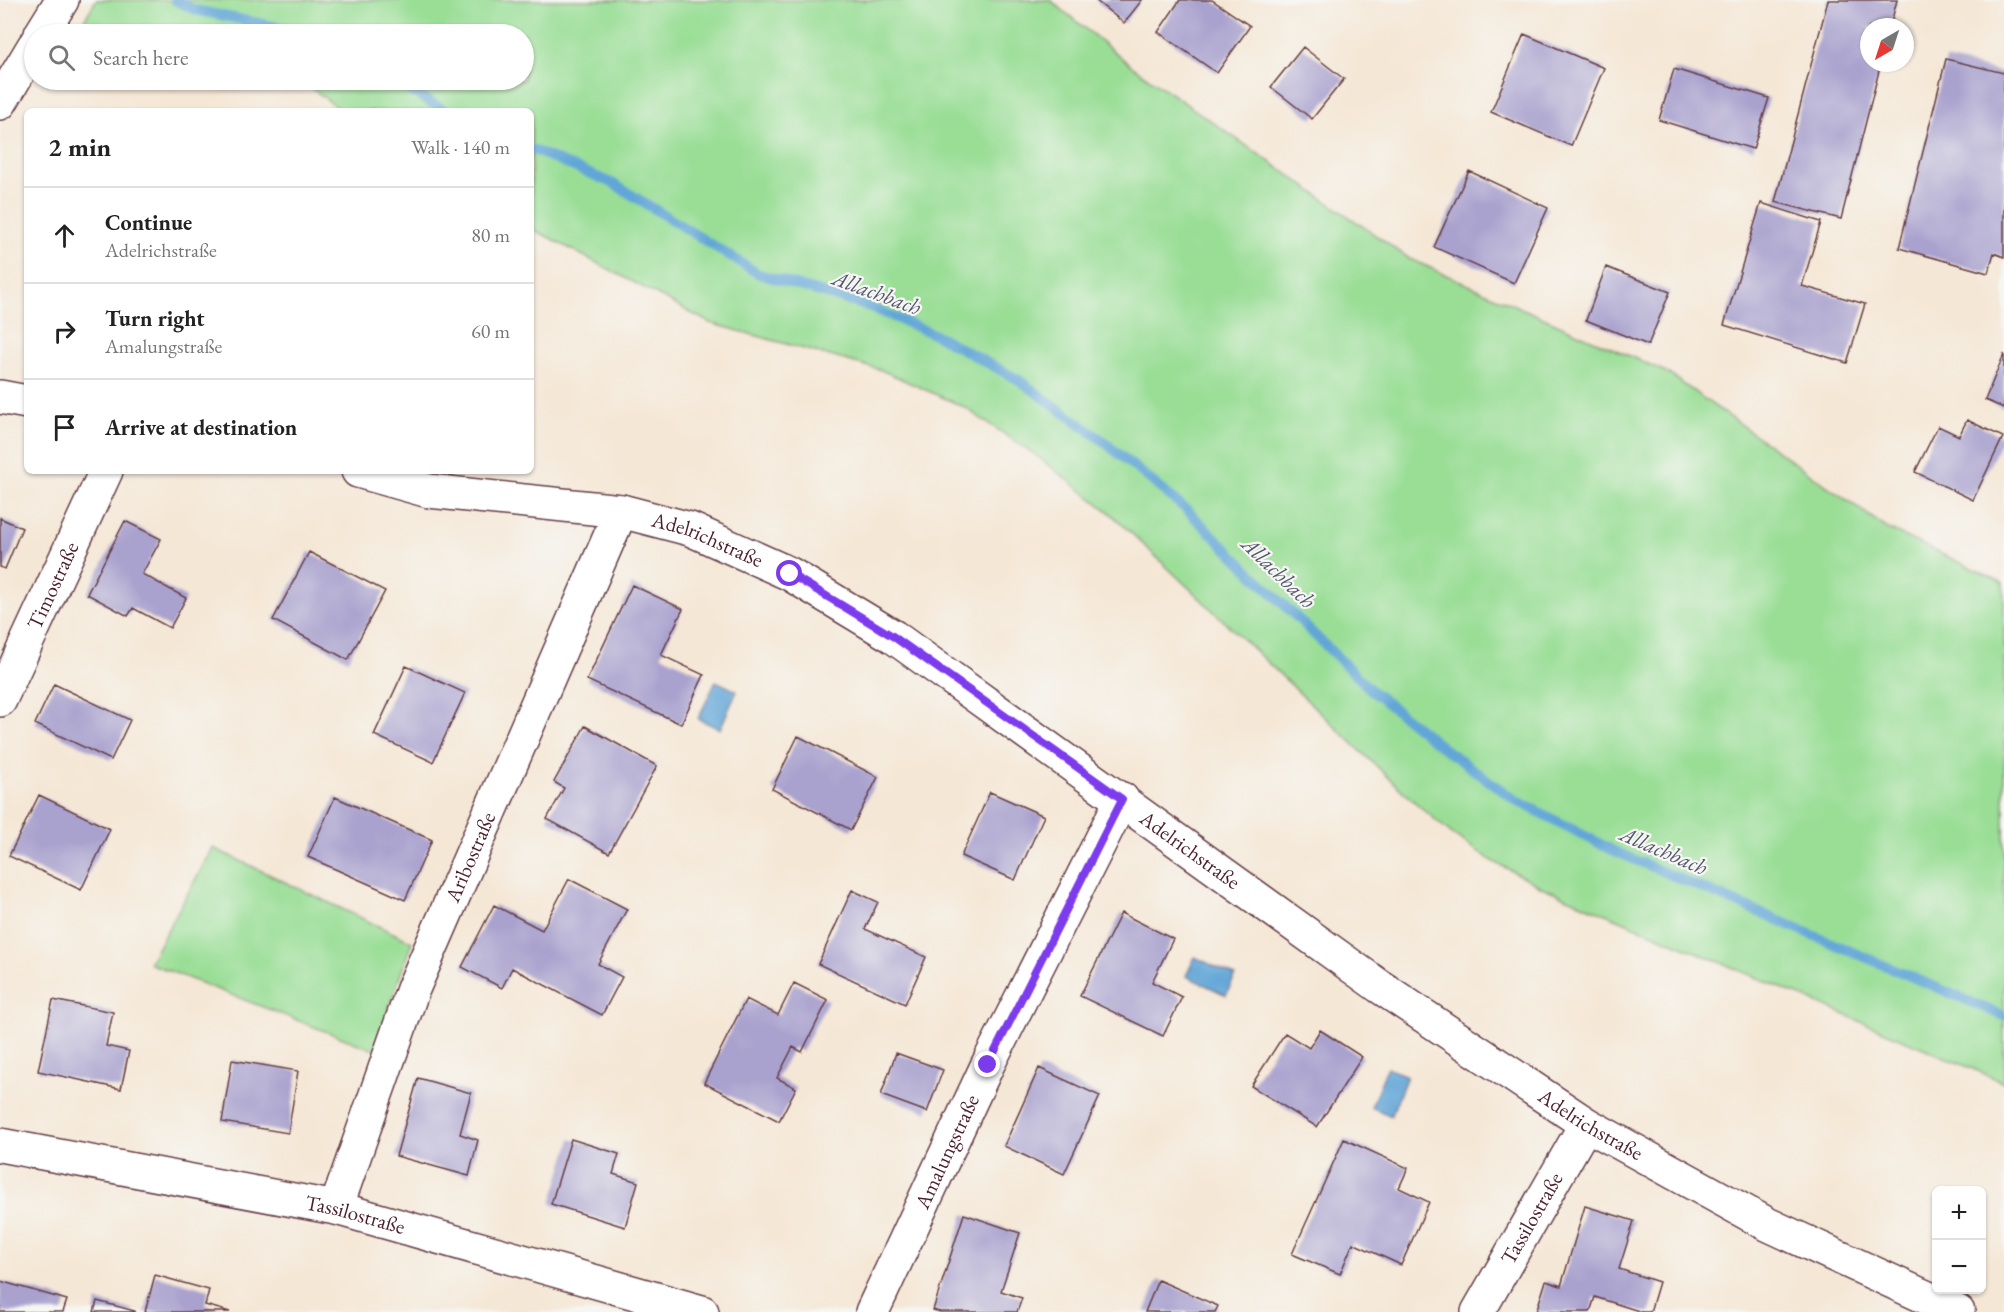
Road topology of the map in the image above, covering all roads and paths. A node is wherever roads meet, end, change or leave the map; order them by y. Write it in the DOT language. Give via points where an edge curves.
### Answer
graph roads {
  1 [pos="24,63"];
  2 [pos="0,103"];
  3 [pos="0,397"];
  4 [pos="24,401"];
  5 [pos="105,474"];
  6 [pos="369,474"];
  7 [pos="621,511"];
  8 [pos="0,700"];
  9 [pos="1122,799"];
  10 [pos="1586,1124"];
  11 [pos="0,1144"];
  12 [pos="336,1208"];
  13 [pos="702,1312"];
  14 [pos="872,1312"];
  15 [pos="1478,1312"];
  16 [pos="1958,1312"];
  1 -- 2 [label="street"];
  3 -- 4 [label="street"];
  5 -- 8 [label="street, Timostraße"];
  6 -- 7 [label="street, Adelrichstraße" via="429,491"];
  7 -- 9 [label="street, Adelrichstraße" via="690,529 790,574 894,637"];
  7 -- 12 [label="street, Aribostraße" via="413,989"];
  9 -- 10 [label="street, Adelrichstraße" via="1380,986"];
  9 -- 14 [label="street, Amalungstraße" via="988,1065"];
  10 -- 15 [label="street, Tassilostraße"];
  10 -- 16 [label="street, Adelrichstraße" via="1767,1224"];
  11 -- 12 [label="street, Tassilostraße"];
  12 -- 13 [label="street, Tassilostraße"];
}
